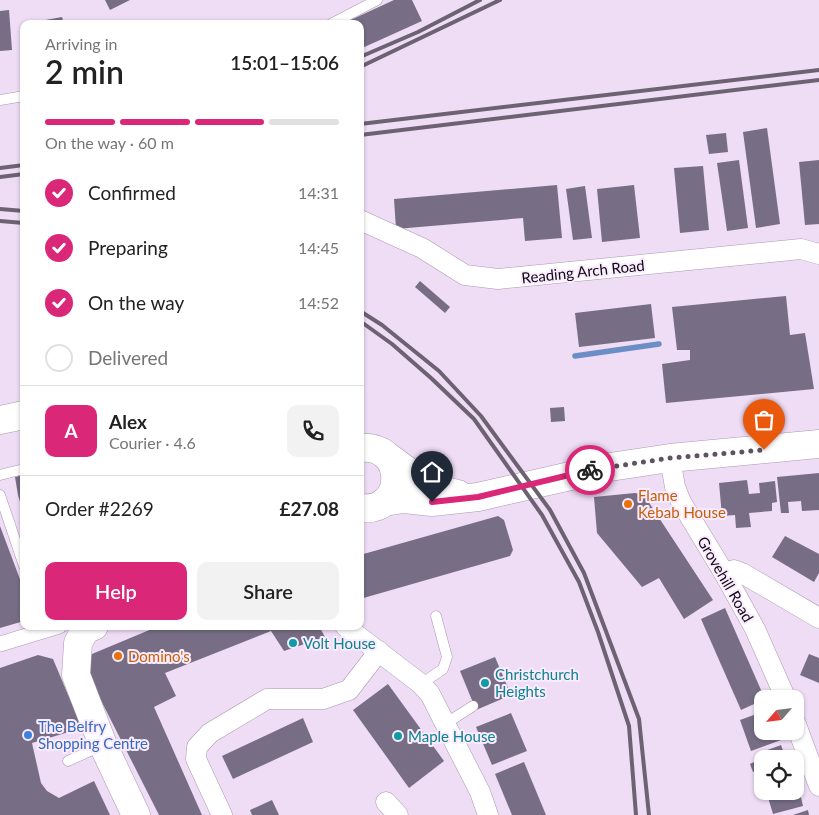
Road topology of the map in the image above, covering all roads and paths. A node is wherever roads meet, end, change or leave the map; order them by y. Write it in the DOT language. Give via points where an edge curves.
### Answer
graph roads {
  1 [pos="377,0"];
  2 [pos="339,20"];
  3 [pos="20,97"];
  4 [pos="0,100"];
  5 [pos="364,222"];
  6 [pos="819,254"];
  7 [pos="20,416"];
  8 [pos="0,420"];
  9 [pos="819,444"];
  10 [pos="371,450"];
  11 [pos="670,458"];
  12 [pos="20,470"];
  13 [pos="0,475"];
  14 [pos="1,497"];
  15 [pos="478,497"];
  16 [pos="370,509"];
  17 [pos="20,554"];
  18 [pos="724,573"];
  19 [pos="436,616"];
  20 [pos="819,618"];
  21 [pos="55,630"];
  22 [pos="69,630"];
  23 [pos="350,630"];
  24 [pos="0,644"];
  25 [pos="379,651"];
  26 [pos="421,684"];
  27 [pos="782,690"];
  28 [pos="473,706"];
  29 [pos="445,724"];
  30 [pos="802,740"];
  31 [pos="103,745"];
  32 [pos="68,762"];
  33 [pos="819,786"];
  34 [pos="136,815"];
  35 [pos="222,815"];
  36 [pos="488,815"];
  1 -- 2 [label="lane"];
  3 -- 4 [label="lane"];
  5 -- 6 [label="street, Reading Arch Road" via="422,248 465,275 498,279 801,249"];
  7 -- 8 [label="main road"];
  9 -- 11 [label="main road"];
  10 -- 15 [label="main road" via="423,482 446,492"];
  10 -- 16 [label="main road" via="394,468 396,477 391,495"];
  11 -- 15 [label="main road" via="568,475"];
  11 -- 18 [label="street, Grovehill Road" via="678,496"];
  12 -- 13 [label="lane"];
  14 -- 17 [label="lane"];
  15 -- 16 [label="main road" via="432,502 404,499"];
  18 -- 20 [label="street" via="734,570 742,573"];
  18 -- 27 [label="street, Grovehill Road"];
  19 -- 26 [label="lane" via="447,657 444,669"];
  21 -- 24 [label="street"];
  22 -- 31 [label="main road" via="78,643 76,675"];
  23 -- 25 [label="street"];
  25 -- 26 [label="street"];
  25 -- 35 [label="street" via="349,690 323,699 267,699 210,733 197,747 196,759"];
  26 -- 29 [label="street" via="430,694"];
  28 -- 29 [label="lane"];
  29 -- 36 [label="street" via="480,792"];
  30 -- 33 [label="street"];
  31 -- 32 [label="lane"];
  31 -- 34 [label="main road"];
}
